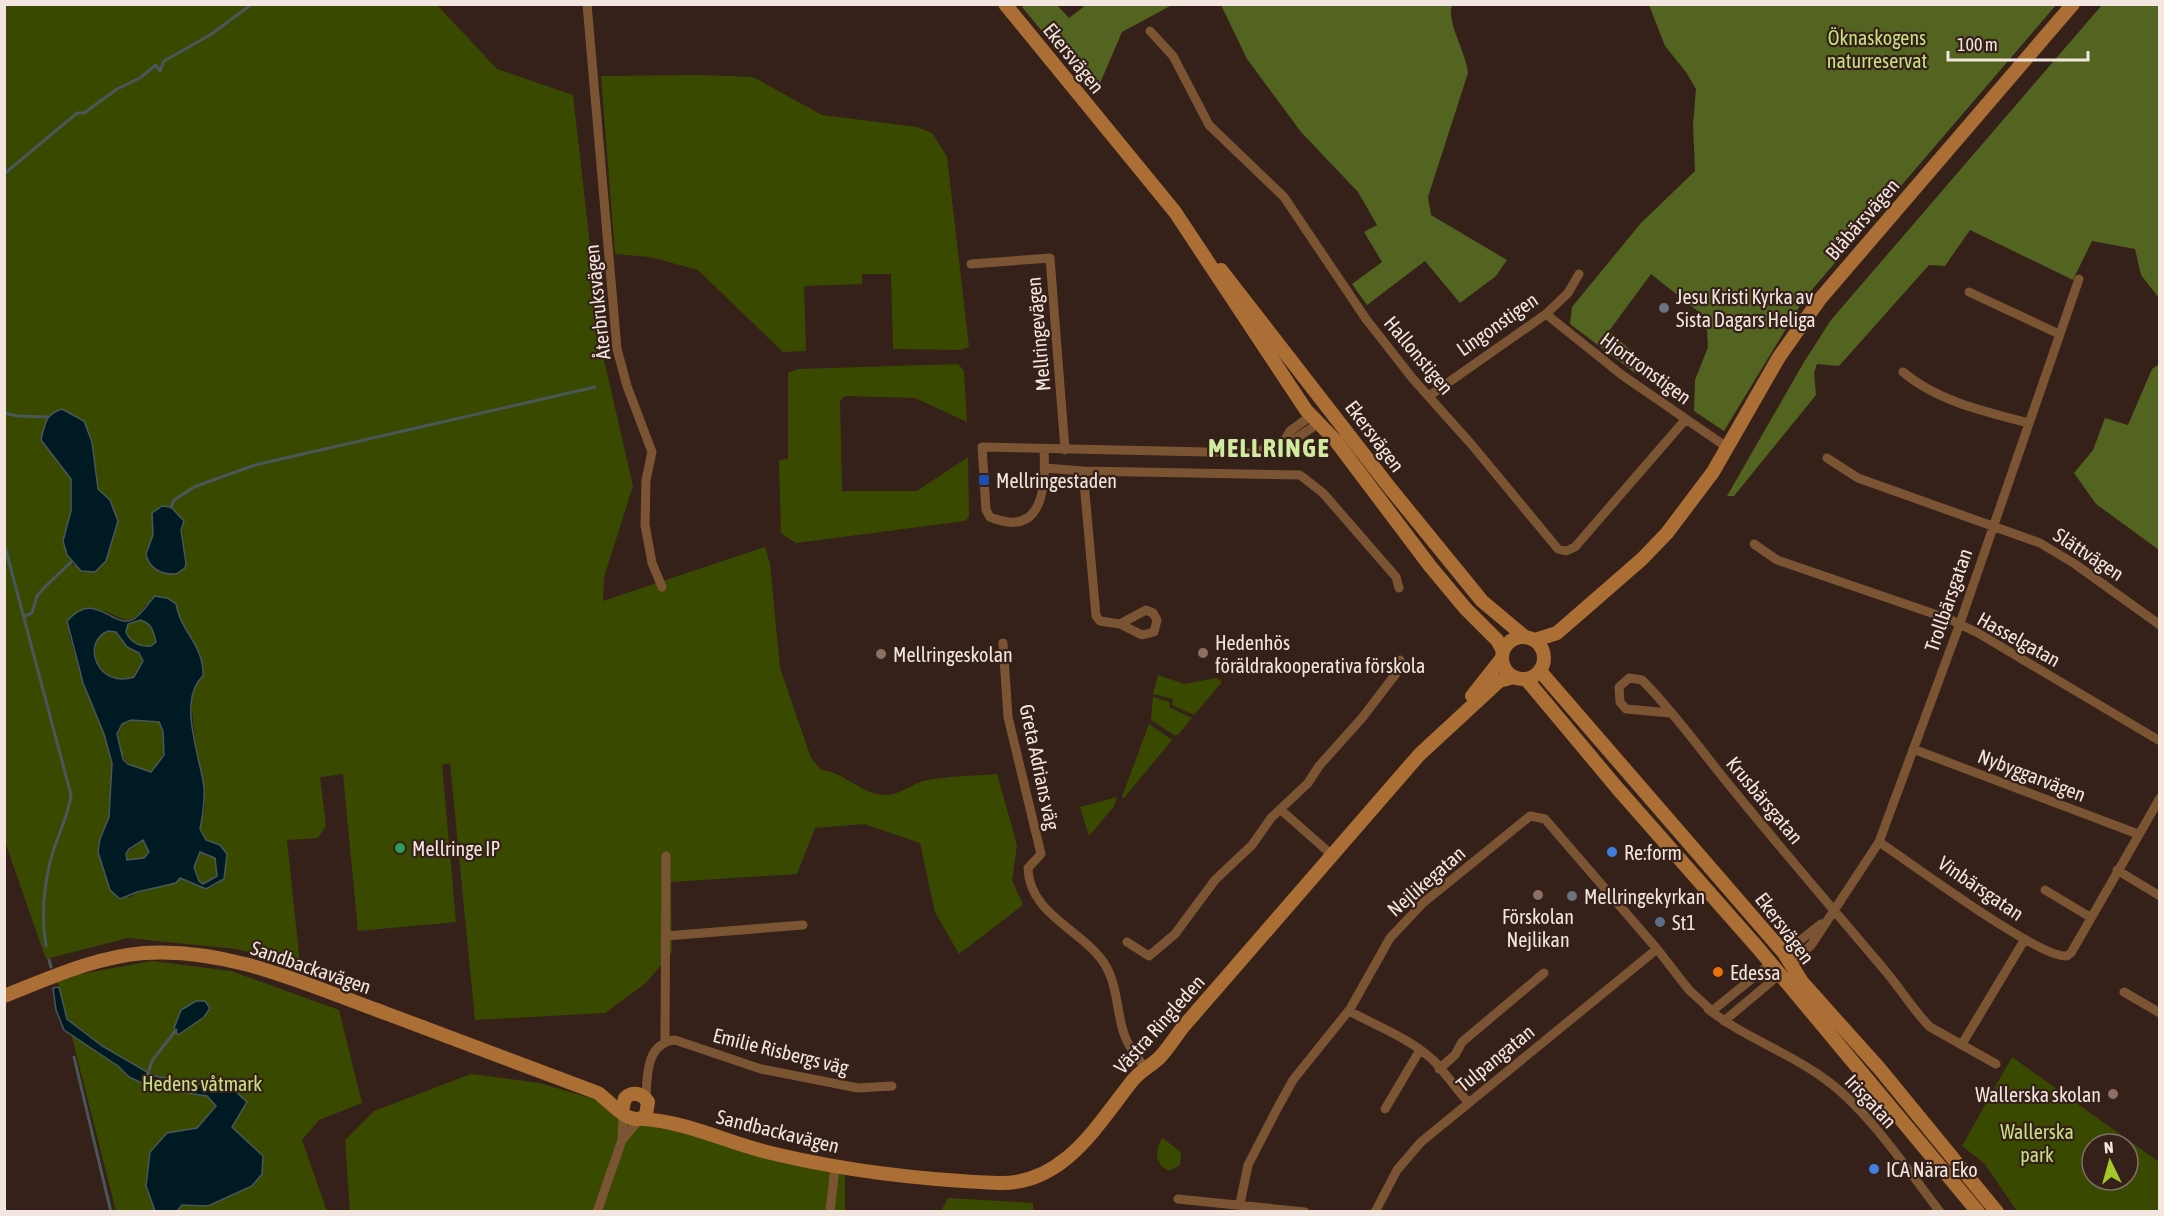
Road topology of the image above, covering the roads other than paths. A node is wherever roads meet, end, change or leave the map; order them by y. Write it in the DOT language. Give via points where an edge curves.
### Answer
graph roads {
  1 [pos="587,4"];
  2 [pos="1005,4"];
  3 [pos="2073,4"];
  4 [pos="1150,30"];
  5 [pos="1202,250"];
  6 [pos="970,264"];
  7 [pos="1578,274"];
  8 [pos="2079,279"];
  9 [pos="1969,292"];
  10 [pos="1546,314"];
  11 [pos="2059,334"];
  12 [pos="1903,372"];
  13 [pos="1429,396"];
  14 [pos="1329,409"];
  15 [pos="1315,419"];
  16 [pos="1685,420"];
  17 [pos="2029,423"];
  18 [pos="1728,448"];
  19 [pos="1044,450"];
  20 [pos="1065,450"];
  21 [pos="1827,458"];
  22 [pos="1045,468"];
  23 [pos="1083,471"];
  24 [pos="1994,525"];
  25 [pos="1754,544"];
  26 [pos="662,587"];
  27 [pos="1399,588"];
  28 [pos="1120,624"];
  29 [pos="2160,625"];
  30 [pos="1959,626"];
  31 [pos="1557,633"];
  32 [pos="1530,639"];
  33 [pos="1003,643"];
  34 [pos="1503,654"];
  35 [pos="1400,660"];
  36 [pos="1542,666"];
  37 [pos="1520,678"];
  38 [pos="1473,702"];
  39 [pos="1671,713"];
  40 [pos="2160,741"];
  41 [pos="1913,749"];
  42 [pos="2160,798"];
  43 [pos="1281,810"];
  44 [pos="2138,834"];
  45 [pos="1879,842"];
  46 [pos="1332,855"];
  47 [pos="666,856"];
  48 [pos="2117,870"];
  49 [pos="2045,891"];
  50 [pos="2160,896"];
  51 [pos="1833,909"];
  52 [pos="2090,917"];
  53 [pos="1826,920"];
  54 [pos="803,925"];
  55 [pos="666,936"];
  56 [pos="2025,939"];
  57 [pos="1127,942"];
  58 [pos="1657,949"];
  59 [pos="1788,959"];
  60 [pos="1775,970"];
  61 [pos="1544,973"];
  62 [pos="2124,992"];
  63 [pos="4,996"];
  64 [pos="1349,1011"];
  65 [pos="2160,1013"];
  66 [pos="1719,1016"];
  67 [pos="665,1041"];
  68 [pos="1962,1044"];
  69 [pos="1420,1050"];
  70 [pos="1996,1064"];
  71 [pos="1439,1069"];
  72 [pos="1146,1070"];
  73 [pos="891,1086"];
  74 [pos="598,1093"];
  75 [pos="639,1097"];
  76 [pos="1468,1102"];
  77 [pos="1385,1109"];
  78 [pos="623,1113"];
  79 [pos="641,1119"];
  80 [pos="671,1121"];
  81 [pos="622,1140"];
  82 [pos="835,1167"];
  83 [pos="877,1172"];
  84 [pos="1178,1199"];
  85 [pos="1240,1204"];
  86 [pos="597,1212"];
  87 [pos="831,1212"];
  88 [pos="1305,1212"];
  89 [pos="1375,1212"];
  90 [pos="1940,1212"];
  91 [pos="1978,1212"];
  92 [pos="1997,1212"];
  1 -- 26 [label="street, Återbruksvägen" via="617,349 652,452 646,480 645,525 652,563"];
  2 -- 5 [label="main road, Ekersvägen"];
  3 -- 18 [label="main road, Blåbärsvägen" via="1820,299 1779,357"];
  4 -- 13 [label="street, Hallonstigen" via="1173,56 1209,125 1284,197 1366,319"];
  5 -- 14 [label="main road, Ekersvägen" via="1234,285"];
  5 -- 15 [label="main road, Ekersvägen"];
  6 -- 20 [label="street, Mellringevägen" via="1050,258"];
  7 -- 10 [label="street, Lingonstigen" via="1568,293"];
  8 -- 11 [label="street, Trollbärsgatan"];
  9 -- 11 [label="street"];
  10 -- 13 [label="street, Lingonstigen"];
  10 -- 16 [label="street, Hjortronstigen"];
  11 -- 17 [label="street, Trollbärsgatan"];
  12 -- 17 [label="street" via="1926,389"];
  13 -- 16 [label="street, Hallonstigen" via="1558,549 1566,552 1575,547"];
  14 -- 15 [label="main road"];
  14 -- 32 [label="main road, Ekersvägen" via="1482,601"];
  15 -- 20 [label="street" via="1295,439 1252,453"];
  15 -- 34 [label="main road, Ekersvägen" via="1352,461 1430,566 1497,640"];
  16 -- 18 [label="street, Hjortronstigen"];
  17 -- 24 [label="street, Trollbärsgatan"];
  18 -- 31 [label="main road, Blåbärsvägen" via="1667,533"];
  19 -- 20 [label="street"];
  19 -- 22 [label="street"];
  19 -- 22 [label="street" via="982,447 986,510 990,517 1016,523 1028,518 1044,494"];
  21 -- 24 [label="street, Slättvägen" via="1858,478"];
  22 -- 23 [label="street"];
  23 -- 27 [label="street" via="1300,475 1323,493 1396,577"];
  23 -- 28 [label="street" via="1096,616 1108,624"];
  24 -- 29 [label="street, Slättvägen" via="2058,553"];
  24 -- 30 [label="street, Trollbärsgatan"];
  25 -- 30 [label="street, Hasselgatan" via="1777,560 1949,619"];
  30 -- 40 [label="street, Hasselgatan" via="1978,633"];
  30 -- 41 [label="street, Trollbärsgatan"];
  31 -- 32 [label="main road, Blåbärsvägen"];
  31 -- 36 [label="main road, Blåbärsvägen"];
  32 -- 34 [label="main road" via="1510,641"];
  32 -- 36 [label="main road" via="1542,649"];
  33 -- 72 [label="street, Greta Adrians väg" via="1008,717 1041,854 1029,867 1032,888 1041,903 1104,963 1117,996 1125,1040"];
  34 -- 37 [label="main road" via="1506,671"];
  34 -- 38 [label="main road, Västra Ringleden"];
  35 -- 43 [label="street" via="1398,671 1362,718"];
  36 -- 37 [label="main road"];
  36 -- 59 [label="main road, Ekersvägen"];
  37 -- 38 [label="main road, Västra Ringleden" via="1499,681"];
  37 -- 60 [label="main road, Ekersvägen"];
  38 -- 46 [label="main road, Västra Ringleden"];
  39 -- 39 [label="street, Krusbärsgatan" via="1626,709 1620,702 1619,687 1629,678 1642,680"];
  39 -- 51 [label="street, Krusbärsgatan"];
  41 -- 44 [label="street, Nybyggarvägen"];
  41 -- 45 [label="street, Trollbärsgatan"];
  42 -- 44 [label="street"];
  43 -- 46 [label="street"];
  43 -- 57 [label="street" via="1157,950 1146,956"];
  44 -- 48 [label="street"];
  45 -- 51 [label="street, Trollbärsgatan"];
  45 -- 56 [label="street, Vinbärsgatan"];
  46 -- 72 [label="main road, Västra Ringleden"];
  47 -- 55 [label="street"];
  48 -- 50 [label="street"];
  48 -- 52 [label="street"];
  49 -- 52 [label="street"];
  51 -- 53 [label="street, Trollbärsgatan"];
  51 -- 68 [label="street, Krusbärsgatan" via="1930,1027"];
  52 -- 56 [label="street, Vinbärsgatan" via="2066,956 2052,954"];
  53 -- 59 [label="street, Trollbärsgatan"];
  53 -- 59 [label="street, Trollbärsgatan" via="1812,944"];
  54 -- 55 [label="street"];
  55 -- 67 [label="street"];
  56 -- 68 [label="street"];
  58 -- 64 [label="street, Nejlikegatan" via="1545,819 1530,816 1404,921 1390,938"];
  58 -- 66 [label="street, Nejlikegatan" via="1697,1000"];
  58 -- 76 [label="street, Tulpangatan"];
  59 -- 60 [label="main road"];
  59 -- 92 [label="main road, Ekersvägen" via="1802,982 1879,1068"];
  60 -- 66 [label="street"];
  60 -- 66 [label="street"];
  60 -- 91 [label="main road, Ekersvägen"];
  61 -- 71 [label="street" via="1462,1042 1455,1055"];
  62 -- 65 [label="street"];
  63 -- 74 [label="main road, Sandbackavägen" via="76,968 124,955 174,952 210,956 272,972"];
  64 -- 69 [label="street" via="1399,1035"];
  64 -- 85 [label="street, Nejlikegatan" via="1293,1080 1248,1164"];
  66 -- 90 [label="street, Irisgatan" via="1751,1039 1803,1065 1845,1095"];
  67 -- 73 [label="street, Emilie Risbergs väg" via="675,1040 760,1069 858,1088"];
  67 -- 75 [label="street" via="656,1048"];
  68 -- 70 [label="street, Krusbärsgatan"];
  69 -- 71 [label="street"];
  69 -- 77 [label="street"];
  71 -- 76 [label="street"];
  72 -- 83 [label="main road, Västra Ringleden" via="1135,1077 1108,1115 1072,1154 1038,1178 992,1183"];
  74 -- 75 [label="main road, Sandbackavägen"];
  74 -- 78 [label="main road, Sandbackavägen"];
  75 -- 78 [label="main road" via="622,1102"];
  75 -- 79 [label="main road" via="648,1112"];
  75 -- 80 [label="main road, Sandbackavägen"];
  76 -- 89 [label="street, Tulpangatan" via="1404,1161"];
  78 -- 79 [label="main road" via="630,1120"];
  78 -- 81 [label="street"];
  79 -- 80 [label="main road, Sandbackavägen"];
  79 -- 81 [label="street"];
  80 -- 82 [label="main road, Sandbackavägen" via="739,1145"];
  81 -- 86 [label="street"];
  82 -- 83 [label="main road, Sandbackavägen"];
  82 -- 87 [label="street"];
  84 -- 85 [label="street"];
  85 -- 88 [label="street"];
}
